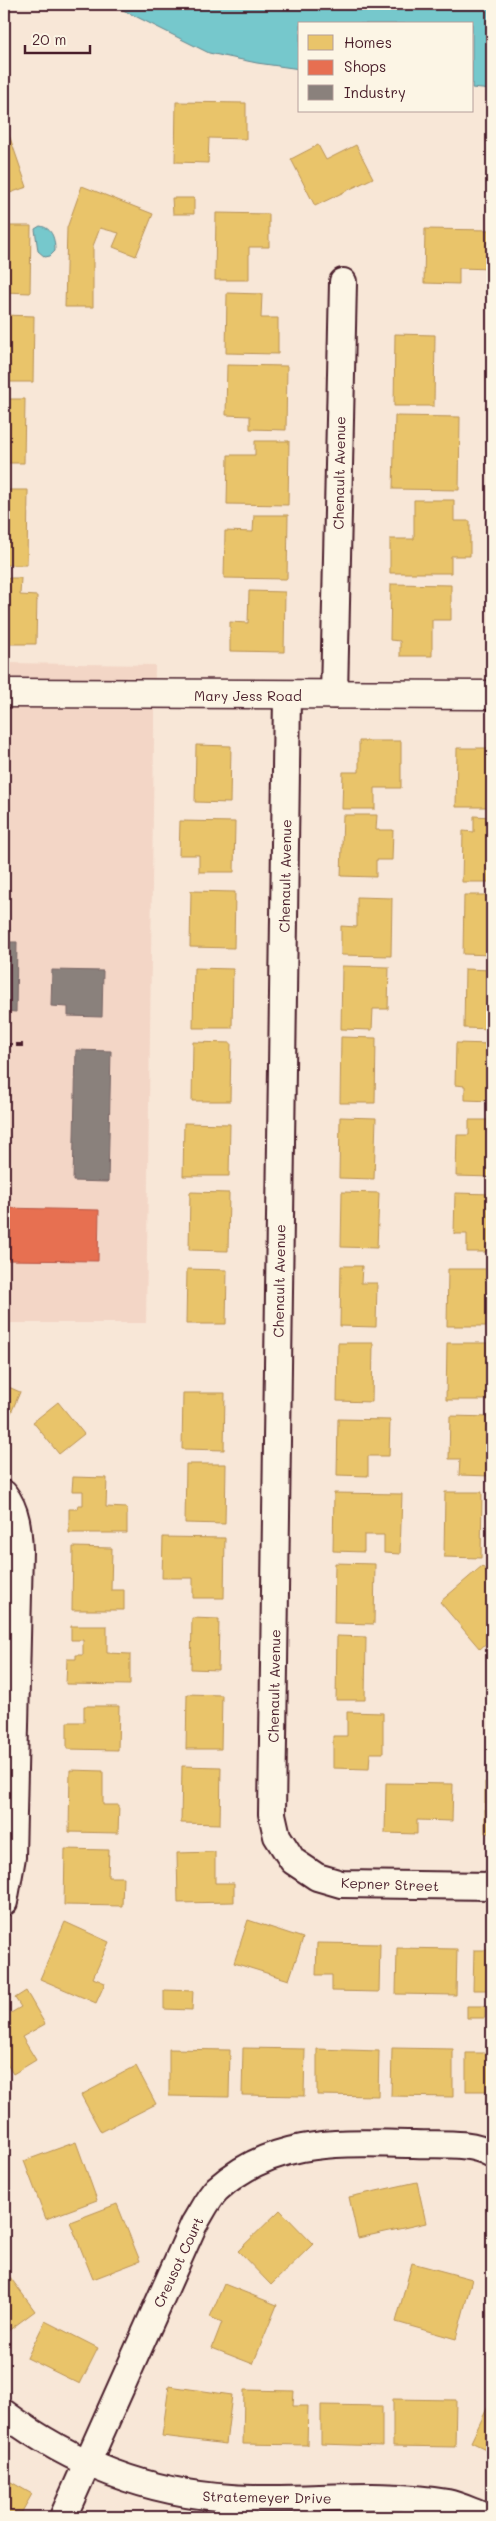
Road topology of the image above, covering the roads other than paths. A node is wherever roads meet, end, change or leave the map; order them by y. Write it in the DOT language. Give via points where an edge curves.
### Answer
graph roads {
  1 [pos="343,282"];
  2 [pos="4,693"];
  3 [pos="287,695"];
  4 [pos="334,695"];
  5 [pos="492,695"];
  6 [pos="4,1494"];
  7 [pos="293,1861"];
  8 [pos="492,1886"];
  9 [pos="4,1902"];
  10 [pos="492,2154"];
  11 [pos="4,2412"];
  12 [pos="87,2464"];
  13 [pos="63,2517"];
  14 [pos="487,2517"];
  1 -- 4 [label="street, Chenault Avenue"];
  2 -- 3 [label="street, Mary Jess Road"];
  3 -- 4 [label="street, Mary Jess Road"];
  3 -- 7 [label="street, Chenault Avenue" via="272,1814 277,1836"];
  4 -- 5 [label="street, Mary Jess Road"];
  6 -- 9 [label="street" via="17,1523 19,1550 12,1858"];
  7 -- 8 [label="street, Kepner Street" via="317,1876 341,1884"];
  10 -- 12 [label="street, Creusot Court" via="461,2146 312,2145 279,2152 247,2166 216,2191 194,2224"];
  11 -- 12 [label="street, Stratemeyer Drive"];
  12 -- 13 [label="street, Creusot Court"];
  12 -- 14 [label="street, Stratemeyer Drive" via="148,2486 194,2495 407,2498 449,2504"];
}
